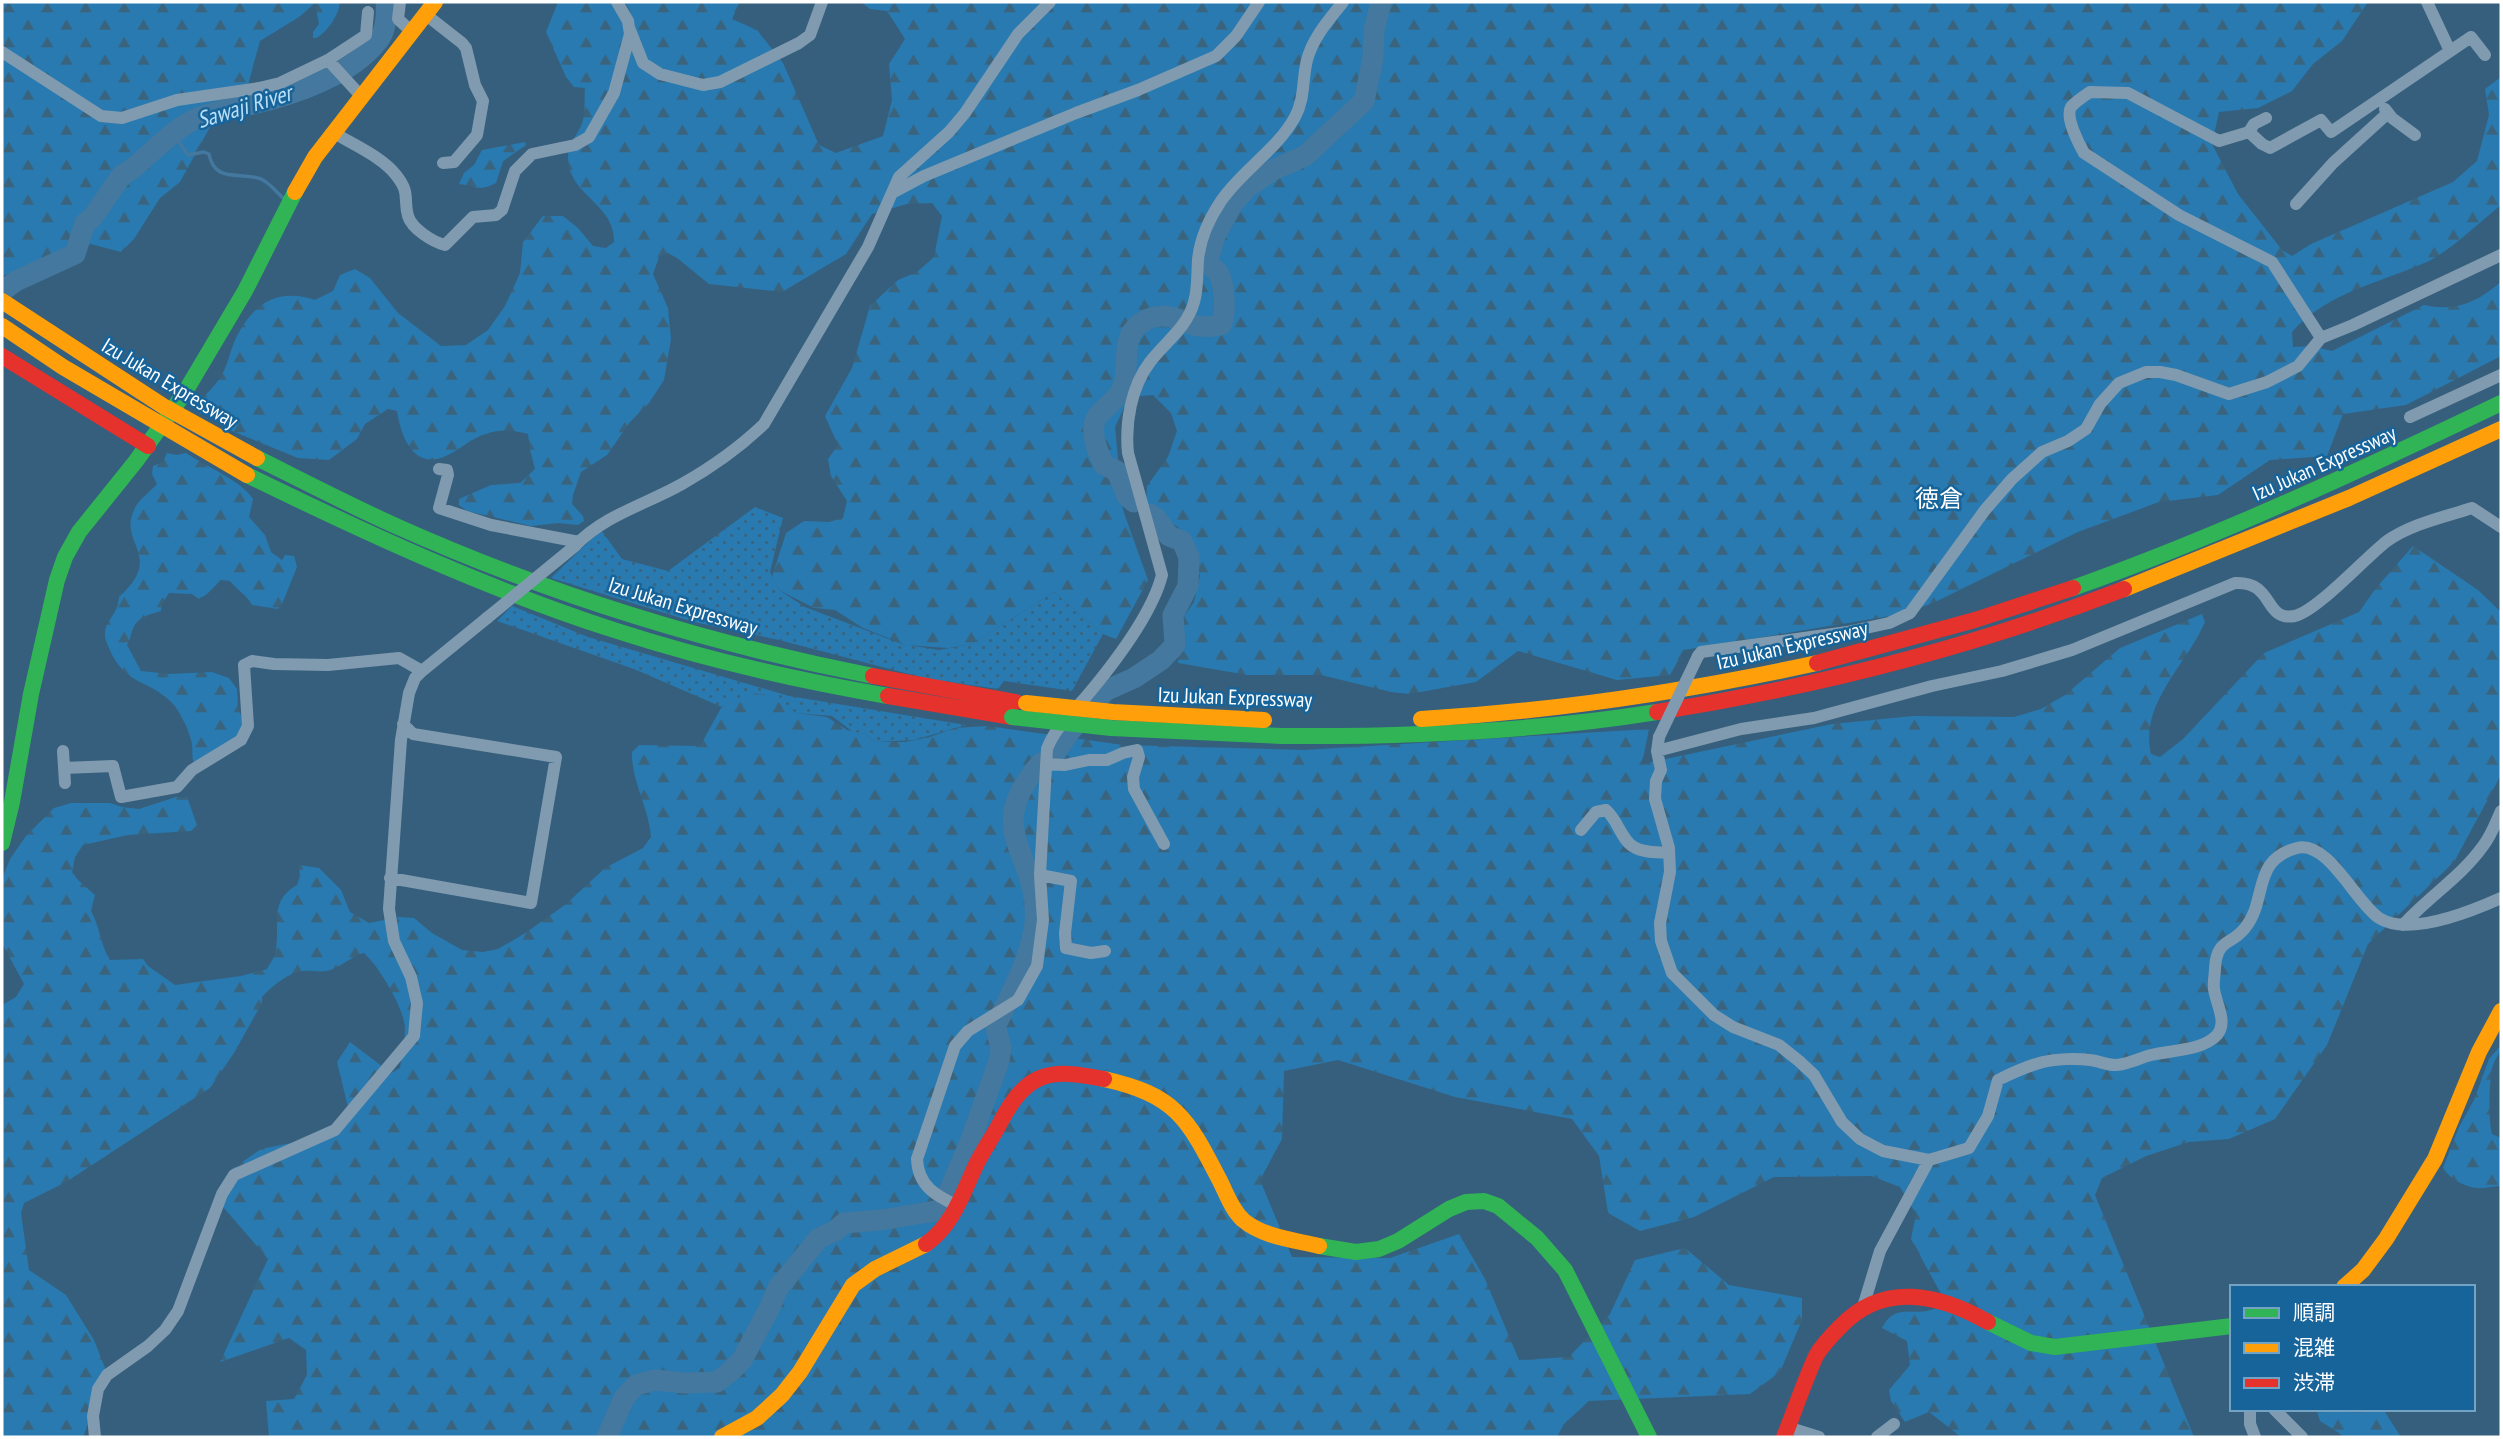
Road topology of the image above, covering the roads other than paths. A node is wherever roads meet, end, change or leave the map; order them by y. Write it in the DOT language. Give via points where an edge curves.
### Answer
graph roads {
  1 [pos="400,2"];
  2 [pos="617,2"];
  3 [pos="822,2"];
  4 [pos="1050,2"];
  5 [pos="1259,2"];
  6 [pos="1343,2"];
  7 [pos="2427,2"];
  8 [pos="430,8"];
  9 [pos="368,12"];
  10 [pos="630,29"];
  11 [pos="411,32"];
  12 [pos="2450,51"];
  13 [pos="2,52"];
  14 [pos="2485,55"];
  15 [pos="335,68"];
  16 [pos="362,96"];
  17 [pos="2378,100"];
  18 [pos="2388,113"];
  19 [pos="2266,118"];
  20 [pos="333,132"];
  21 [pos="2249,132"];
  22 [pos="2415,135"];
  23 [pos="443,163"];
  24 [pos="892,193"];
  25 [pos="2296,204"];
  26 [pos="2501,255"];
  27 [pos="2,301"];
  28 [pos="2,326"];
  29 [pos="2321,338"];
  30 [pos="2,356"];
  31 [pos="2501,375"];
  32 [pos="2501,393"];
  33 [pos="2501,403"];
  34 [pos="2410,417"];
  35 [pos="2500,429"];
  36 [pos="148,446"];
  37 [pos="2405,449"];
  38 [pos="439,469"];
  39 [pos="2501,527"];
  40 [pos="577,544"];
  41 [pos="422,671"];
  42 [pos="1014,709"];
  43 [pos="403,724"];
  44 [pos="1283,729"];
  45 [pos="63,751"];
  46 [pos="1657,751"];
  47 [pos="1046,764"];
  48 [pos="64,768"];
  49 [pos="65,783"];
  50 [pos="2501,811"];
  51 [pos="1581,830"];
  52 [pos="2,843"];
  53 [pos="1164,844"];
  54 [pos="1669,853"];
  55 [pos="1040,875"];
  56 [pos="390,878"];
  57 [pos="2501,898"];
  58 [pos="2403,925"];
  59 [pos="1105,951"];
  60 [pos="2501,1011"];
  61 [pos="1930,1160"];
  62 [pos="958,1206"];
  63 [pos="2346,1285"];
  64 [pos="1863,1307"];
  65 [pos="2230,1326"];
  66 [pos="2250,1411"];
  67 [pos="2276,1411"];
  68 [pos="1894,1424"];
  69 [pos="1786,1432"];
  70 [pos="94,1437"];
  71 [pos="722,1437"];
  72 [pos="1649,1437"];
  73 [pos="1819,1437"];
  74 [pos="1877,1437"];
  75 [pos="2255,1437"];
  76 [pos="2302,1437"];
  1 -- 11 [label="street" via="398,19"];
  2 -- 10 [label="street"];
  3 -- 10 [label="street" via="810,35 799,43 720,82 703,85 660,74 643,63"];
  4 -- 24 [label="street" via="1018,34 965,113 899,177"];
  5 -- 24 [label="street" via="1216,56"];
  6 -- 47 [label="street" via="1311,49 1297,115 1285,134 1223,198 1208,224 1191,310 1140,379 1126,436 1162,575 1119,655 1051,737"];
  7 -- 12 [label="street"];
  8 -- 11 [label="main road"];
  8 -- 23 [label="street" via="466,48 483,101 477,135 454,162"];
  9 -- 15 [label="street" via="366,35"];
  10 -- 20 [label="street" via="614,93 589,137 575,145 532,154 515,171 502,210 473,218 445,245 412,224 405,191 390,169"];
  11 -- 16 [label="main road"];
  12 -- 14 [label="street" via="2471,37"];
  12 -- 17 [label="street"];
  13 -- 15 [label="street" via="101,116 122,118 177,100 259,88"];
  15 -- 16 [label="street"];
  16 -- 20 [label="main road"];
  17 -- 18 [label="street"];
  17 -- 21 [label="street" via="2331,132 2320,120 2270,148"];
  18 -- 22 [label="street"];
  18 -- 25 [label="street"];
  19 -- 21 [label="street"];
  20 -- 36 [label="main road" via="292,198 222,332"];
  21 -- 29 [label="street" via="2219,141 2128,93 2090,92 2071,107 2069,115 2084,153 2179,215 2272,262"];
  24 -- 40 [label="street" via="868,247 764,424 718,462 621,513"];
  26 -- 29 [label="street"];
  27 -- 42 [label="main road, Izu Jukan Expressway, bridge" via="163,406 257,458 443,546 665,625 764,653"];
  28 -- 42 [label="main road, Izu Jukan Expressway, bridge" via="97,388 247,475 438,565 566,614 657,643 851,691"];
  29 -- 46 [label="street, bridge" via="2298,366 2229,394 2160,372 2146,372 2119,383 2086,429 2042,452 2012,478 1910,613 1889,623 1847,632 1701,652 1659,737"];
  30 -- 36 [label="main road"];
  31 -- 34 [label="street"];
  32 -- 37 [label="main road"];
  33 -- 37 [label="main road, Izu Jukan Expressway"];
  35 -- 44 [label="main road, Izu Jukan Expressway" via="2402,475 2156,577 2031,622 1836,677 1711,703 1519,729 1401,735"];
  36 -- 52 [label="main road" via="79,532 65,557 31,694"];
  37 -- 44 [label="main road, Izu Jukan Expressway" via="2151,559 1946,629 1832,660 1707,686 1518,712"];
  38 -- 40 [label="street" via="447,470 448,475 439,508"];
  39 -- 46 [label="street" via="2472,508 2411,528 2388,541 2298,616 2277,613 2260,588 2249,582 2235,583 2072,650 2002,671"];
  40 -- 41 [label="street, bridge"];
  41 -- 43 [label="street" via="409,693"];
  41 -- 48 [label="street" via="399,658 328,665 252,661 244,665 248,726 240,740 192,770 177,787 121,797 113,766"];
  42 -- 44 [label="main road, Izu Jukan Expressway, bridge" via="1111,728"];
  43 -- 56 [label="street"];
  43 -- 56 [label="street" via="413,734 556,757 531,904"];
  45 -- 48 [label="street"];
  46 -- 54 [label="street" via="1661,770 1655,799"];
  47 -- 53 [label="street" via="1107,760 1137,750 1134,789"];
  47 -- 55 [label="street"];
  48 -- 49 [label="street"];
  50 -- 58 [label="street" via="2484,845"];
  51 -- 54 [label="street" via="1596,812 1606,810 1634,848"];
  54 -- 61 [label="street" via="1670,873 1660,923 1672,973 1714,1015 1779,1045 1799,1060 1814,1074 1842,1122 1860,1139 1883,1151"];
  55 -- 59 [label="street" via="1071,881 1066,948"];
  55 -- 62 [label="street" via="1043,920 1037,966 1018,1000 968,1031 955,1046 917,1159 927,1188"];
  56 -- 70 [label="street" via="388,909 394,941 417,1003 414,1036 335,1130 234,1175 222,1194 178,1311 165,1330 107,1375 98,1389"];
  57 -- 58 [label="street" via="2444,920"];
  58 -- 61 [label="street" via="2379,918 2319,852 2301,847 2281,853 2266,870 2245,929 2216,954 2214,989 2222,1022 2211,1040 2129,1064 2054,1061 2019,1070 1998,1080 1988,1116 1969,1148"];
  60 -- 63 [label="main road" via="2435,1159 2364,1270"];
  61 -- 64 [label="street" via="1880,1251"];
  62 -- 71 [label="main road" via="930,1243 853,1284 778,1402"];
  62 -- 72 [label="main road" via="981,1155 1017,1095 1037,1079 1065,1073 1134,1087 1172,1103 1195,1135 1236,1212 1260,1229 1336,1250 1372,1251 1389,1247 1461,1204 1485,1201 1497,1205 1530,1231 1565,1270"];
  64 -- 65 [label="main road" via="1888,1297 1928,1297 1966,1309 2031,1343 2055,1347"];
  64 -- 69 [label="main road" via="1844,1321 1817,1355"];
  66 -- 75 [label="street"];
  67 -- 76 [label="street"];
  68 -- 74 [label="street"];
  69 -- 73 [label="street"];
}
